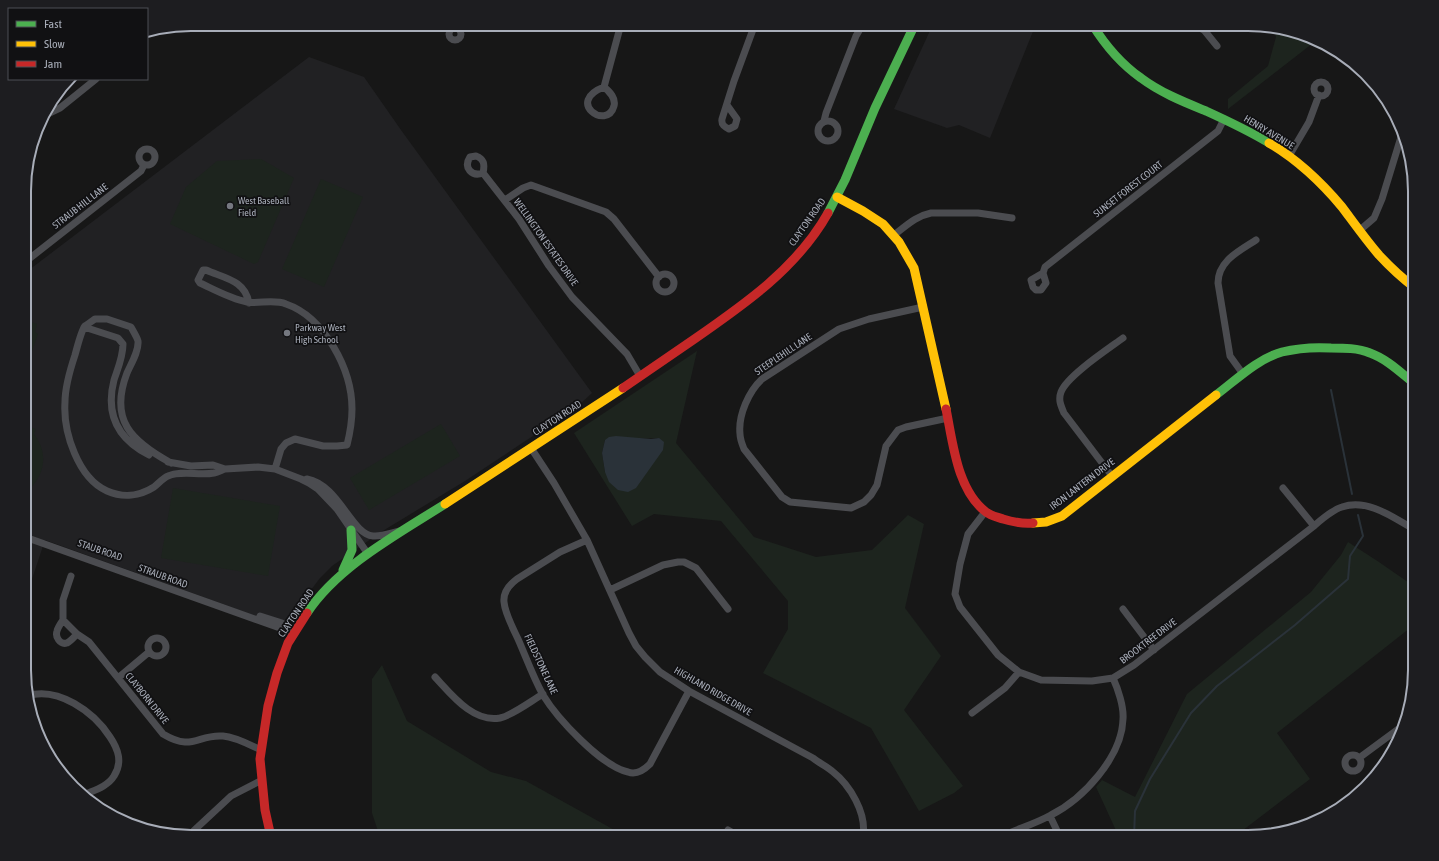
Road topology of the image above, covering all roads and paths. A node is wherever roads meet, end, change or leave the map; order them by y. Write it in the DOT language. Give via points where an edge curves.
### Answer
graph roads {
  1 [pos="620,31"];
  2 [pos="752,31"];
  3 [pos="859,31"];
  4 [pos="912,31"];
  5 [pos="1097,31"];
  6 [pos="1205,31"];
  7 [pos="1218,46"];
  8 [pos="95,80"];
  9 [pos="604,87"];
  10 [pos="1319,95"];
  11 [pos="727,105"];
  12 [pos="51,112"];
  13 [pos="1224,119"];
  14 [pos="824,121"];
  15 [pos="1401,141"];
  16 [pos="1289,156"];
  17 [pos="144,165"];
  18 [pos="483,172"];
  19 [pos="837,197"];
  20 [pos="505,200"];
  21 [pos="1012,218"];
  22 [pos="1360,230"];
  23 [pos="894,235"];
  24 [pos="1256,240"];
  25 [pos="31,257"];
  26 [pos="1042,272"];
  27 [pos="659,277"];
  28 [pos="1408,282"];
  29 [pos="249,303"];
  30 [pos="923,307"];
  31 [pos="84,327"];
  32 [pos="1123,338"];
  33 [pos="1243,374"];
  34 [pos="640,376"];
  35 [pos="1408,379"];
  36 [pos="948,418"];
  37 [pos="530,448"];
  38 [pos="171,463"];
  39 [pos="225,469"];
  40 [pos="275,469"];
  41 [pos="1112,476"];
  42 [pos="301,479"];
  43 [pos="1283,488"];
  44 [pos="985,512"];
  45 [pos="1314,526"];
  46 [pos="1408,526"];
  47 [pos="351,530"];
  48 [pos="404,530"];
  49 [pos="31,538"];
  50 [pos="31,538"];
  51 [pos="587,540"];
  52 [pos="368,554"];
  53 [pos="340,575"];
  54 [pos="71,576"];
  55 [pos="610,590"];
  56 [pos="728,609"];
  57 [pos="1123,609"];
  58 [pos="63,620"];
  59 [pos="282,623"];
  60 [pos="294,633"];
  61 [pos="77,634"];
  62 [pos="1154,650"];
  63 [pos="149,652"];
  64 [pos="1019,672"];
  65 [pos="435,677"];
  66 [pos="118,678"];
  67 [pos="1112,678"];
  68 [pos="689,691"];
  69 [pos="33,694"];
  70 [pos="543,694"];
  71 [pos="972,713"];
  72 [pos="1397,729"];
  73 [pos="261,750"];
  74 [pos="1359,758"];
  75 [pos="262,780"];
  76 [pos="89,793"];
  77 [pos="1050,816"];
  78 [pos="195,830"];
  79 [pos="269,830"];
  80 [pos="864,830"];
  81 [pos="1017,830"];
  82 [pos="1057,830"];
  1 -- 9 [label="street"];
  2 -- 11 [label="street"];
  3 -- 14 [label="street"];
  4 -- 19 [label="street, CLAYTON ROAD" via="876,105"];
  5 -- 13 [label="street, HENRY AVENUE" via="1112,52 1140,78 1171,96"];
  6 -- 7 [label="street"];
  8 -- 12 [label="street"];
  10 -- 16 [label="street" via="1309,122"];
  13 -- 16 [label="street, HENRY AVENUE" via="1260,137"];
  13 -- 26 [label="street, SUNSET FOREST COURT" via="1218,131 1045,267"];
  15 -- 22 [label="street" via="1374,218"];
  16 -- 22 [label="street, HENRY AVENUE" via="1323,185"];
  17 -- 25 [label="street, STRAUB HILL LANE" via="141,171"];
  18 -- 20 [label="street, WELLINGTON ESTATES DRIVE"];
  19 -- 23 [label="street, IRON LANTERN DRIVE" via="876,218"];
  19 -- 34 [label="street, CLAYTON ROAD" via="805,247 767,287"];
  20 -- 27 [label="street" via="530,185 606,212"];
  20 -- 34 [label="street, WELLINGTON ESTATES DRIVE" via="572,297 627,354"];
  21 -- 23 [label="street" via="978,213 931,213 915,219"];
  22 -- 28 [label="street, HENRY AVENUE" via="1378,254"];
  23 -- 30 [label="street, IRON LANTERN DRIVE" via="914,268"];
  24 -- 33 [label="street" via="1224,263 1218,274 1230,356"];
  29 -- 29 [label="street" via="236,300 200,283 198,280 201,272 206,270 239,284 245,289"];
  29 -- 40 [label="street" via="285,303 304,312 317,324 340,358 352,404 347,445 322,446 295,439 281,449"];
  30 -- 36 [label="street, IRON LANTERN DRIVE"];
  30 -- 36 [label="street, STEEPLEHILL LANE" via="869,319 839,329 762,379 755,385 746,402 739,433 744,449 782,497 790,502 851,508 864,502 871,495 877,485 886,446 898,430"];
  31 -- 38 [label="street" via="118,338 123,344 123,354 111,394 114,419 121,432 127,441 147,455"];
  31 -- 38 [label="street" via="95,319 107,319 131,327 138,341 121,391 122,414 138,442"];
  31 -- 39 [label="street" via="70,368 65,402 66,418 69,438 77,458 94,483 122,496 139,494 168,476 214,473"];
  32 -- 41 [label="street" via="1068,382 1061,392 1059,402 1064,413"];
  33 -- 35 [label="street, IRON LANTERN DRIVE" via="1283,352 1333,348 1359,349 1371,353"];
  33 -- 41 [label="street, IRON LANTERN DRIVE"];
  34 -- 37 [label="street, CLAYTON ROAD"];
  36 -- 44 [label="street, IRON LANTERN DRIVE" via="961,477 967,491"];
  37 -- 48 [label="street, CLAYTON ROAD"];
  37 -- 51 [label="street, HIGHLAND RIDGE DRIVE"];
  38 -- 39 [label="street" via="191,466 213,465"];
  39 -- 40 [label="street"];
  40 -- 42 [label="street"];
  41 -- 44 [label="street, IRON LANTERN DRIVE" via="1062,516 1049,522 1024,524"];
  42 -- 47 [label="street" via="318,490 332,504"];
  42 -- 48 [label="street" via="316,481 325,488 367,535"];
  43 -- 45 [label="street"];
  44 -- 64 [label="street, BROOKTREE DRIVE" via="968,534 955,594 960,607 998,655"];
  45 -- 46 [label="street, BROOKTREE DRIVE" via="1342,507 1362,505 1378,510"];
  45 -- 62 [label="street, BROOKTREE DRIVE"];
  47 -- 52 [label="street"];
  47 -- 53 [label="street" via="352,550"];
  48 -- 52 [label="street, CLAYTON ROAD"];
  49 -- 59 [label="street, STAUB ROAD"];
  50 -- 60 [label="street, STRAUB ROAD"];
  51 -- 55 [label="street, HIGHLAND RIDGE DRIVE"];
  51 -- 70 [label="street, FIELDSTONE LANE" via="560,552 517,580 504,595 509,617"];
  52 -- 53 [label="street, CLAYTON ROAD"];
  53 -- 60 [label="street, CLAYTON ROAD" via="319,598"];
  54 -- 58 [label="street" via="63,600"];
  55 -- 56 [label="street" via="663,565 684,562 696,568"];
  55 -- 68 [label="street, HIGHLAND RIDGE DRIVE" via="640,652 660,672"];
  57 -- 62 [label="street"];
  58 -- 61 [label="street, CLAYBORN DRIVE"];
  58 -- 61 [label="street" via="56,632 59,642 66,643"];
  60 -- 73 [label="street, CLAYTON ROAD" via="277,673 268,706"];
  61 -- 66 [label="street, CLAYBORN DRIVE" via="89,642"];
  62 -- 67 [label="street, BROOKTREE DRIVE"];
  63 -- 66 [label="street"];
  64 -- 67 [label="street, BROOKTREE DRIVE" via="1041,680 1092,681"];
  64 -- 71 [label="street" via="1005,688"];
  65 -- 70 [label="street" via="463,705 485,717 500,718"];
  66 -- 73 [label="street, CLAYBORN DRIVE" via="163,734 170,738 190,743 215,736 228,736"];
  67 -- 77 [label="street" via="1118,689 1123,718 1117,747 1099,776 1072,802"];
  68 -- 70 [label="street, FIELDSTONE LANE" via="650,764 633,773 620,769 587,745 555,712"];
  68 -- 80 [label="street, HIGHLAND RIDGE DRIVE" via="813,758 833,772 847,787 859,808"];
  69 -- 76 [label="street" via="48,694 76,704 98,721 113,741 119,755 117,770 108,783"];
  72 -- 74 [label="street"];
  73 -- 75 [label="street, CLAYTON ROAD"];
  75 -- 78 [label="street" via="231,796"];
  75 -- 79 [label="street, CLAYTON ROAD"];
  77 -- 81 [label="street"];
  77 -- 82 [label="street"];
}
